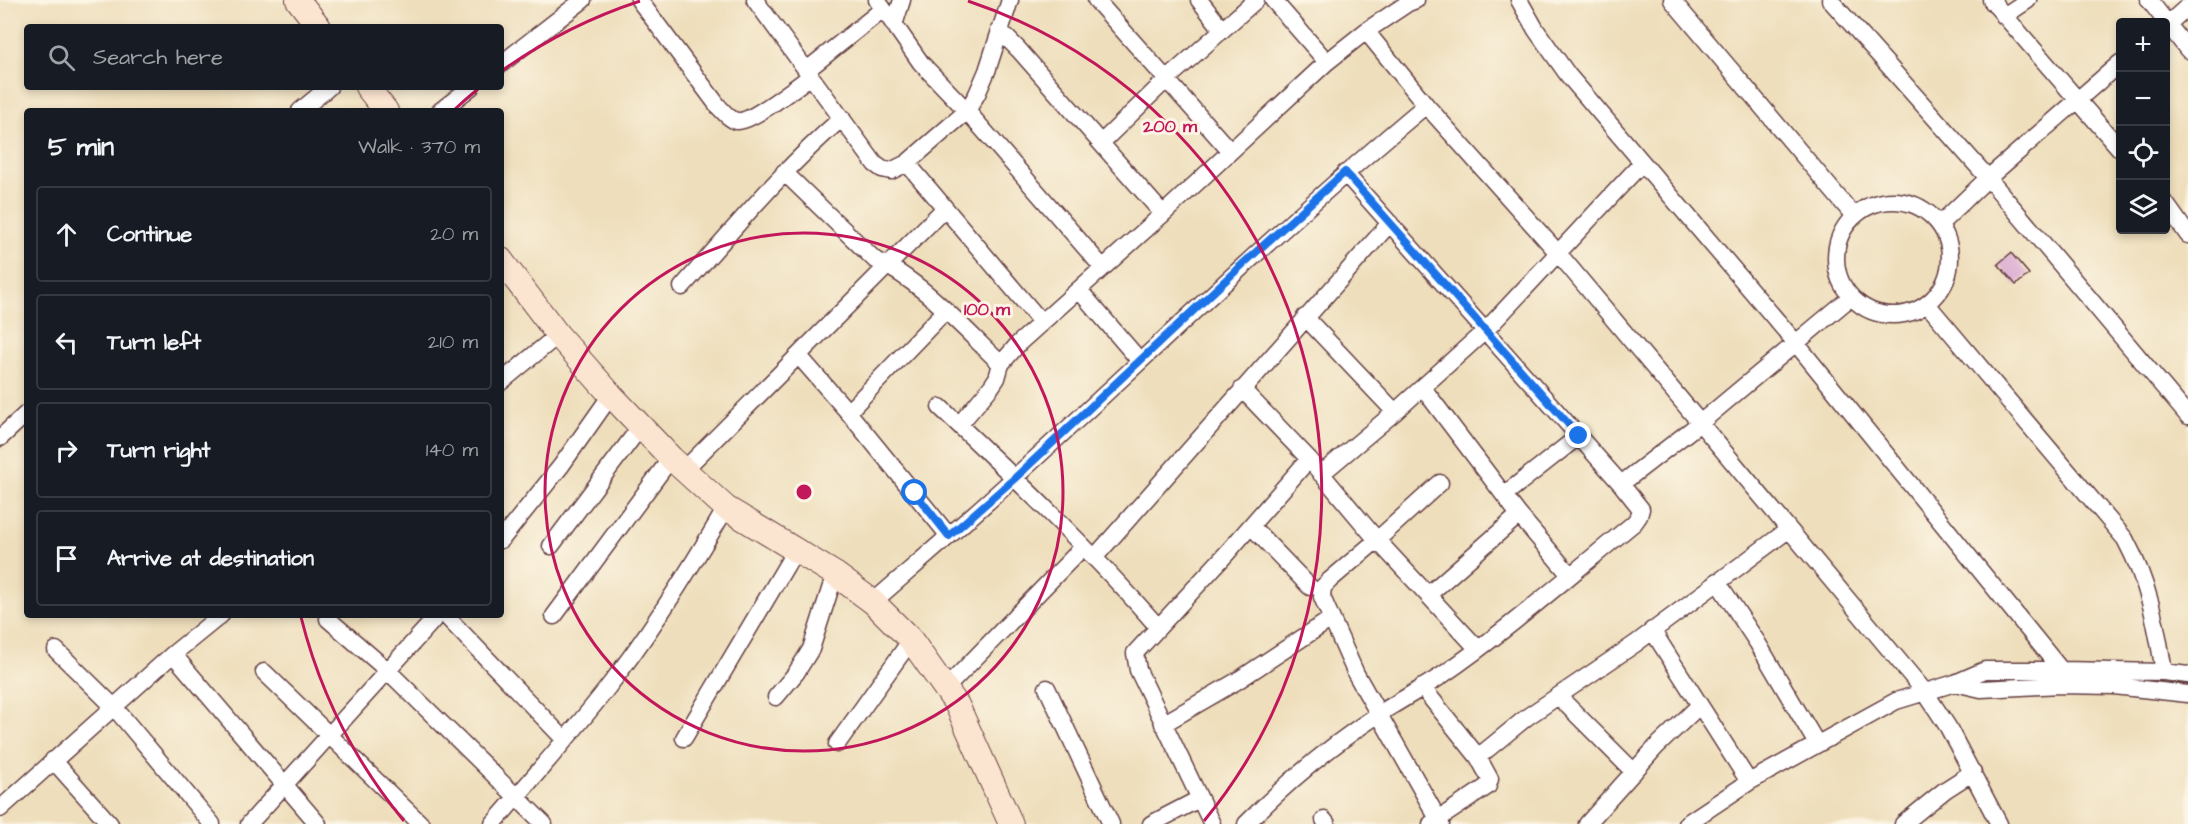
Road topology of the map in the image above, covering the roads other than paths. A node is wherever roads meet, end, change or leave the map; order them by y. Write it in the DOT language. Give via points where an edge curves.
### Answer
graph roads {
  1 [pos="298,0"];
  2 [pos="583,0"];
  3 [pos="639,0"];
  4 [pos="755,0"];
  5 [pos="902,0"];
  6 [pos="1010,0"];
  7 [pos="1096,0"];
  8 [pos="1199,0"];
  9 [pos="1256,0"];
  10 [pos="1273,0"];
  11 [pos="1519,0"];
  12 [pos="1672,0"];
  13 [pos="1830,0"];
  14 [pos="1991,0"];
  15 [pos="2028,0"];
  16 [pos="2149,0"];
  17 [pos="1407,1"];
  18 [pos="880,5"];
  19 [pos="2188,6"];
  20 [pos="2004,16"];
  21 [pos="2162,18"];
  22 [pos="2170,22"];
  23 [pos="317,24"];
  24 [pos="894,26"];
  25 [pos="1222,29"];
  26 [pos="2170,29"];
  27 [pos="999,30"];
  28 [pos="1366,31"];
  29 [pos="2188,50"];
  30 [pos="504,62"];
  31 [pos="1327,62"];
  32 [pos="2116,67"];
  33 [pos="809,73"];
  34 [pos="1166,80"];
  35 [pos="325,90"];
  36 [pos="369,90"];
  37 [pos="467,90"];
  38 [pos="2077,99"];
  39 [pos="1426,105"];
  40 [pos="304,108"];
  41 [pos="384,108"];
  42 [pos="444,108"];
  43 [pos="967,111"];
  44 [pos="842,118"];
  45 [pos="2116,142"];
  46 [pos="1101,143"];
  47 [pos="1230,151"];
  48 [pos="907,163"];
  49 [pos="1642,163"];
  50 [pos="784,172"];
  51 [pos="1345,172"];
  52 [pos="1988,178"];
  53 [pos="945,208"];
  54 [pos="2170,210"];
  55 [pos="1163,214"];
  56 [pos="1854,216"];
  57 [pos="1390,223"];
  58 [pos="1940,224"];
  59 [pos="2188,236"];
  60 [pos="1558,254"];
  61 [pos="504,264"];
  62 [pos="889,265"];
  63 [pos="1103,268"];
  64 [pos="682,286"];
  65 [pos="1079,290"];
  66 [pos="1851,297"];
  67 [pos="1927,304"];
  68 [pos="945,310"];
  69 [pos="1305,317"];
  70 [pos="1042,323"];
  71 [pos="1486,330"];
  72 [pos="558,335"];
  73 [pos="1795,342"];
  74 [pos="800,356"];
  75 [pos="1140,361"];
  76 [pos="1001,364"];
  77 [pos="504,380"];
  78 [pos="1422,388"];
  79 [pos="1242,389"];
  80 [pos="611,395"];
  81 [pos="940,407"];
  82 [pos="848,412"];
  83 [pos="1395,412"];
  84 [pos="24,415"];
  85 [pos="2188,416"];
  86 [pos="1700,423"];
  87 [pos="959,425"];
  88 [pos="641,426"];
  89 [pos="1579,436"];
  90 [pos="0,438"];
  91 [pos="1309,459"];
  92 [pos="678,464"];
  93 [pos="1321,474"];
  94 [pos="1015,478"];
  95 [pos="1440,483"];
  96 [pos="1621,484"];
  97 [pos="1504,495"];
  98 [pos="726,508"];
  99 [pos="1519,515"];
  100 [pos="1251,526"];
  101 [pos="1788,530"];
  102 [pos="504,536"];
  103 [pos="949,536"];
  104 [pos="1377,540"];
  105 [pos="551,546"];
  106 [pos="795,551"];
  107 [pos="1089,553"];
  108 [pos="835,574"];
  109 [pos="1570,575"];
  110 [pos="1717,581"];
  111 [pos="1310,587"];
  112 [pos="1429,594"];
  113 [pos="873,602"];
  114 [pos="554,616"];
  115 [pos="217,618"];
  116 [pos="435,618"];
  117 [pos="448,618"];
  118 [pos="328,619"];
  119 [pos="1331,619"];
  120 [pos="1158,627"];
  121 [pos="1652,630"];
  122 [pos="911,640"];
  123 [pos="1477,648"];
  124 [pos="56,650"];
  125 [pos="173,654"];
  126 [pos="387,670"];
  127 [pos="2061,670"];
  128 [pos="264,672"];
  129 [pos="2164,672"];
  130 [pos="2188,675"];
  131 [pos="1955,683"];
  132 [pos="1422,687"];
  133 [pos="1047,688"];
  134 [pos="945,689"];
  135 [pos="1925,692"];
  136 [pos="2188,694"];
  137 [pos="776,697"];
  138 [pos="1559,697"];
  139 [pos="1700,705"];
  140 [pos="114,707"];
  141 [pos="1378,714"];
  142 [pos="1163,724"];
  143 [pos="328,735"];
  144 [pos="684,738"];
  145 [pos="564,740"];
  146 [pos="837,744"];
  147 [pos="1817,744"];
  148 [pos="1478,756"];
  149 [pos="53,760"];
  150 [pos="1634,772"];
  151 [pos="1973,772"];
  152 [pos="1749,782"];
  153 [pos="286,785"];
  154 [pos="517,797"];
  155 [pos="1199,798"];
  156 [pos="0,809"];
  157 [pos="1437,822"];
  158 [pos="110,824"];
  159 [pos="213,824"];
  160 [pos="249,824"];
  161 [pos="318,824"];
  162 [pos="421,824"];
  163 [pos="493,824"];
  164 [pos="544,824"];
  165 [pos="1011,824"];
  166 [pos="1111,824"];
  167 [pos="1151,824"];
  168 [pos="1212,824"];
  169 [pos="1246,824"];
  170 [pos="1587,824"];
  171 [pos="1686,824"];
  172 [pos="1904,824"];
  173 [pos="1999,824"];
  1 -- 23 [label="main road"];
  2 -- 30 [label="street"];
  3 -- 33 [label="street" via="718,106 737,121 765,108"];
  4 -- 33 [label="street"];
  5 -- 24 [label="street"];
  6 -- 27 [label="street"];
  7 -- 34 [label="street"];
  8 -- 25 [label="street"];
  9 -- 25 [label="street"];
  10 -- 31 [label="street"];
  11 -- 49 [label="street" via="1568,75"];
  12 -- 56 [label="street"];
  13 -- 52 [label="street"];
  14 -- 20 [label="street"];
  15 -- 20 [label="street"];
  16 -- 21 [label="street"];
  17 -- 28 [label="street"];
  18 -- 24 [label="street"];
  18 -- 33 [label="street"];
  19 -- 22 [label="street"];
  20 -- 38 [label="street"];
  24 -- 43 [label="street" via="921,63"];
  25 -- 34 [label="street"];
  26 -- 29 [label="street"];
  27 -- 43 [label="street" via="987,71"];
  27 -- 46 [label="street"];
  28 -- 31 [label="street"];
  28 -- 39 [label="street"];
  31 -- 47 [label="street"];
  32 -- 38 [label="street"];
  33 -- 44 [label="street"];
  34 -- 46 [label="street"];
  34 -- 47 [label="street"];
  35 -- 40 [label="street"];
  36 -- 41 [label="main road"];
  37 -- 42 [label="street"];
  38 -- 45 [label="street"];
  38 -- 52 [label="street"];
  39 -- 51 [label="street"];
  39 -- 60 [label="street"];
  43 -- 48 [label="street"];
  43 -- 63 [label="street"];
  44 -- 48 [label="street" via="882,169 891,171"];
  44 -- 50 [label="street"];
  46 -- 55 [label="street"];
  47 -- 55 [label="street"];
  48 -- 53 [label="street"];
  49 -- 60 [label="street"];
  49 -- 73 [label="street"];
  50 -- 62 [label="street" via="874,259"];
  50 -- 64 [label="street"];
  51 -- 57 [label="street"];
  51 -- 75 [label="street"];
  52 -- 58 [label="street"];
  52 -- 85 [label="street"];
  53 -- 62 [label="street"];
  53 -- 70 [label="street"];
  54 -- 59 [label="street"];
  55 -- 63 [label="street"];
  56 -- 58 [label="street" via="1870,205 1889,200 1909,202 1926,210"];
  56 -- 66 [label="street" via="1843,230 1836,265"];
  57 -- 69 [label="street"];
  57 -- 71 [label="street"];
  58 -- 67 [label="street" via="1951,257 1940,291"];
  60 -- 71 [label="street"];
  60 -- 86 [label="street"];
  61 -- 72 [label="main road"];
  62 -- 68 [label="street"];
  62 -- 74 [label="street"];
  63 -- 65 [label="street"];
  65 -- 70 [label="street"];
  65 -- 75 [label="street"];
  66 -- 67 [label="street" via="1880,313 1904,313"];
  66 -- 73 [label="street"];
  67 -- 129 [label="street" via="2125,539 2139,566 2155,616"];
  68 -- 76 [label="street"];
  68 -- 82 [label="street"];
  69 -- 79 [label="street"];
  69 -- 83 [label="street"];
  70 -- 76 [label="street"];
  71 -- 78 [label="street"];
  71 -- 89 [label="street"];
  72 -- 77 [label="street"];
  72 -- 80 [label="main road"];
  73 -- 86 [label="street"];
  73 -- 127 [label="street"];
  74 -- 82 [label="street"];
  74 -- 92 [label="street"];
  75 -- 94 [label="street"];
  76 -- 87 [label="street" via="992,387"];
  78 -- 83 [label="street"];
  78 -- 97 [label="street"];
  79 -- 91 [label="street"];
  79 -- 107 [label="street"];
  80 -- 88 [label="main road"];
  80 -- 102 [label="street"];
  81 -- 87 [label="street"];
  82 -- 103 [label="street"];
  83 -- 93 [label="street"];
  84 -- 90 [label="street"];
  86 -- 96 [label="street"];
  86 -- 101 [label="street"];
  87 -- 94 [label="street"];
  88 -- 92 [label="main road"];
  88 -- 105 [label="street"];
  89 -- 96 [label="street"];
  89 -- 97 [label="street"];
  91 -- 93 [label="street"];
  91 -- 100 [label="street"];
  92 -- 98 [label="main road"];
  92 -- 114 [label="street"];
  93 -- 104 [label="street"];
  94 -- 103 [label="street"];
  94 -- 107 [label="street"];
  95 -- 104 [label="street"];
  96 -- 109 [label="street" via="1641,508 1639,516"];
  97 -- 99 [label="street"];
  98 -- 106 [label="main road"];
  98 -- 145 [label="street" via="637,648"];
  99 -- 109 [label="street"];
  99 -- 112 [label="street"];
  100 -- 111 [label="street"];
  100 -- 120 [label="street"];
  101 -- 110 [label="street"];
  101 -- 135 [label="street"];
  103 -- 113 [label="street"];
  104 -- 112 [label="street"];
  104 -- 119 [label="street" via="1323,587 1322,597"];
  106 -- 108 [label="main road"];
  106 -- 144 [label="street"];
  107 -- 120 [label="street"];
  107 -- 134 [label="street"];
  108 -- 113 [label="main road"];
  108 -- 137 [label="street" via="811,650"];
  109 -- 123 [label="street"];
  110 -- 121 [label="street"];
  110 -- 147 [label="street"];
  112 -- 123 [label="street"];
  113 -- 122 [label="main road"];
  115 -- 125 [label="street"];
  116 -- 126 [label="street"];
  117 -- 145 [label="street"];
  118 -- 126 [label="street"];
  119 -- 141 [label="street"];
  119 -- 142 [label="street"];
  120 -- 142 [label="street" via="1135,653 1135,660"];
  121 -- 138 [label="street"];
  121 -- 139 [label="street"];
  122 -- 134 [label="main road"];
  122 -- 146 [label="street"];
  123 -- 132 [label="street"];
  124 -- 140 [label="street"];
  125 -- 140 [label="street"];
  125 -- 153 [label="street"];
  126 -- 143 [label="street"];
  126 -- 154 [label="street"];
  127 -- 129 [label="street"];
  127 -- 131 [label="street" via="1984,670"];
  128 -- 143 [label="street"];
  129 -- 130 [label="street"];
  131 -- 135 [label="street"];
  131 -- 136 [label="street" via="1981,689 2114,686"];
  132 -- 141 [label="street"];
  132 -- 148 [label="street"];
  133 -- 166 [label="street"];
  134 -- 165 [label="main road" via="957,705"];
  135 -- 147 [label="street" via="1896,701"];
  135 -- 151 [label="street"];
  138 -- 148 [label="street"];
  138 -- 150 [label="street"];
  139 -- 150 [label="street"];
  139 -- 152 [label="street"];
  140 -- 149 [label="street"];
  140 -- 159 [label="street"];
  141 -- 157 [label="street"];
  141 -- 169 [label="street" via="1301,771"];
  142 -- 155 [label="street"];
  143 -- 153 [label="street"];
  143 -- 162 [label="street"];
  145 -- 154 [label="street"];
  147 -- 152 [label="street"];
  148 -- 157 [label="street" via="1490,779 1488,786"];
  149 -- 156 [label="street"];
  149 -- 158 [label="street"];
  150 -- 170 [label="street"];
  151 -- 172 [label="street"];
  151 -- 173 [label="street"];
  152 -- 171 [label="street"];
  153 -- 160 [label="street"];
  153 -- 161 [label="street"];
  154 -- 163 [label="street"];
  154 -- 164 [label="street"];
  155 -- 167 [label="street"];
  155 -- 168 [label="street"];
}
